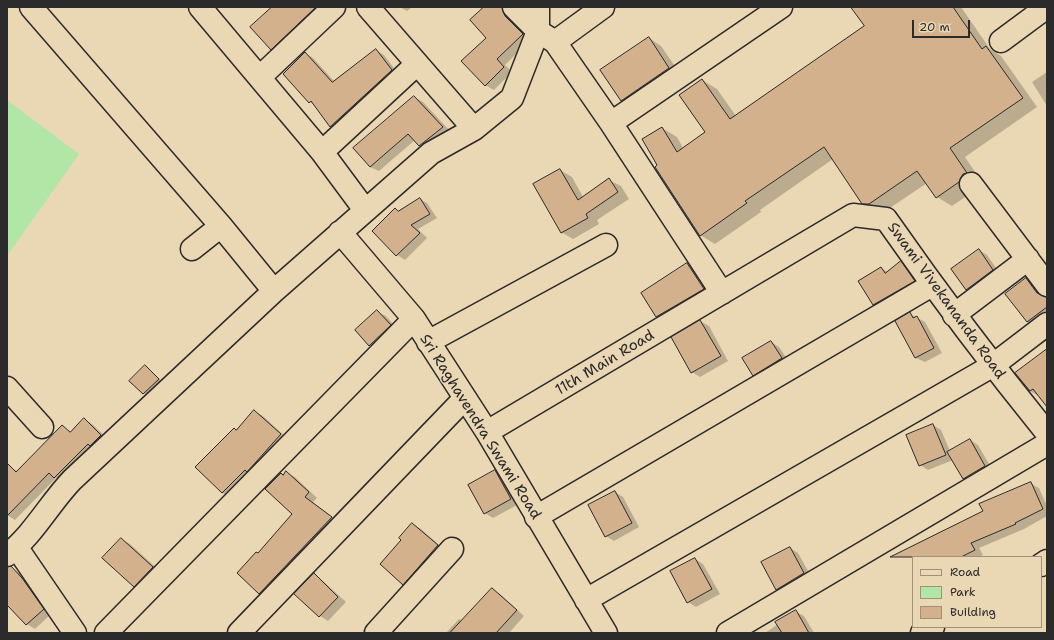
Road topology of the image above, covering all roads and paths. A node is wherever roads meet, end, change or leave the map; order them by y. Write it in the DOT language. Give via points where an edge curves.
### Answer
graph roads {
  1 [pos="31,7"];
  2 [pos="200,7"];
  3 [pos="334,7"];
  4 [pos="368,7"];
  5 [pos="514,7"];
  6 [pos="538,7"];
  7 [pos="603,7"];
  8 [pos="781,7"];
  9 [pos="1047,7"];
  10 [pos="547,37"];
  11 [pos="1001,42"];
  12 [pos="418,64"];
  13 [pos="260,77"];
  14 [pos="611,123"];
  15 [pos="474,129"];
  16 [pos="322,152"];
  17 [pos="970,184"];
  18 [pos="365,210"];
  19 [pos="221,226"];
  20 [pos="340,232"];
  21 [pos="606,245"];
  22 [pos="192,249"];
  23 [pos="1028,259"];
  24 [pos="1047,284"];
  25 [pos="932,285"];
  26 [pos="274,291"];
  27 [pos="722,293"];
  28 [pos="954,315"];
  29 [pos="414,319"];
  30 [pos="1047,324"];
  31 [pos="428,342"];
  32 [pos="992,366"];
  33 [pos="7,389"];
  34 [pos="465,398"];
  35 [pos="42,427"];
  36 [pos="487,432"];
  37 [pos="1047,433"];
  38 [pos="1047,444"];
  39 [pos="536,517"];
  40 [pos="452,549"];
  41 [pos="12,551"];
  42 [pos="586,600"];
  43 [pos="931,628"];
  44 [pos="75,633"];
  45 [pos="106,633"];
  46 [pos="239,633"];
  47 [pos="376,633"];
  48 [pos="606,633"];
  49 [pos="728,633"];
  50 [pos="922,633"];
  1 -- 19 [label="street"];
  2 -- 13 [label="street"];
  3 -- 13 [label="street"];
  4 -- 12 [label="street"];
  5 -- 10 [label="street"];
  6 -- 10 [label="street"];
  7 -- 10 [label="street"];
  8 -- 14 [label="street"];
  9 -- 11 [label="street"];
  10 -- 14 [label="street"];
  10 -- 15 [label="street" via="512,98"];
  12 -- 15 [label="street"];
  12 -- 16 [label="street"];
  13 -- 16 [label="street"];
  14 -- 27 [label="street"];
  15 -- 18 [label="street" via="431,153"];
  16 -- 18 [label="street"];
  17 -- 23 [label="street"];
  18 -- 20 [label="street"];
  19 -- 22 [label="street"];
  19 -- 26 [label="street"];
  20 -- 26 [label="street"];
  20 -- 29 [label="street, Sri Raghavendra Swami Road"];
  21 -- 31 [label="street"];
  23 -- 24 [label="street"];
  23 -- 28 [label="street"];
  25 -- 27 [label="street, Swami Vivekananda Road" via="886,218 853,215"];
  25 -- 28 [label="street, Swami Vivekananda Road"];
  25 -- 39 [label="street"];
  26 -- 41 [label="street" via="72,480 58,494 30,535"];
  27 -- 36 [label="street, 11th Main Road"];
  28 -- 32 [label="street, Swami Vivekananda Road"];
  29 -- 31 [label="street, Sri Raghavendra Swami Road"];
  29 -- 45 [label="street"];
  30 -- 32 [label="street"];
  31 -- 34 [label="street, Sri Raghavendra Swami Road"];
  32 -- 37 [label="street, Swami Vivekananda Road"];
  32 -- 42 [label="street"];
  33 -- 35 [label="street"];
  34 -- 36 [label="street, Sri Raghavendra Swami Road"];
  34 -- 46 [label="street"];
  36 -- 39 [label="street, Sri Raghavendra Swami Road"];
  38 -- 49 [label="street"];
  39 -- 42 [label="street, Sri Raghavendra Swami Road"];
  40 -- 47 [label="street"];
  41 -- 44 [label="street"];
  42 -- 48 [label="street, Sri Raghavendra Swami Road"];
  43 -- 50 [label="street"];
}
